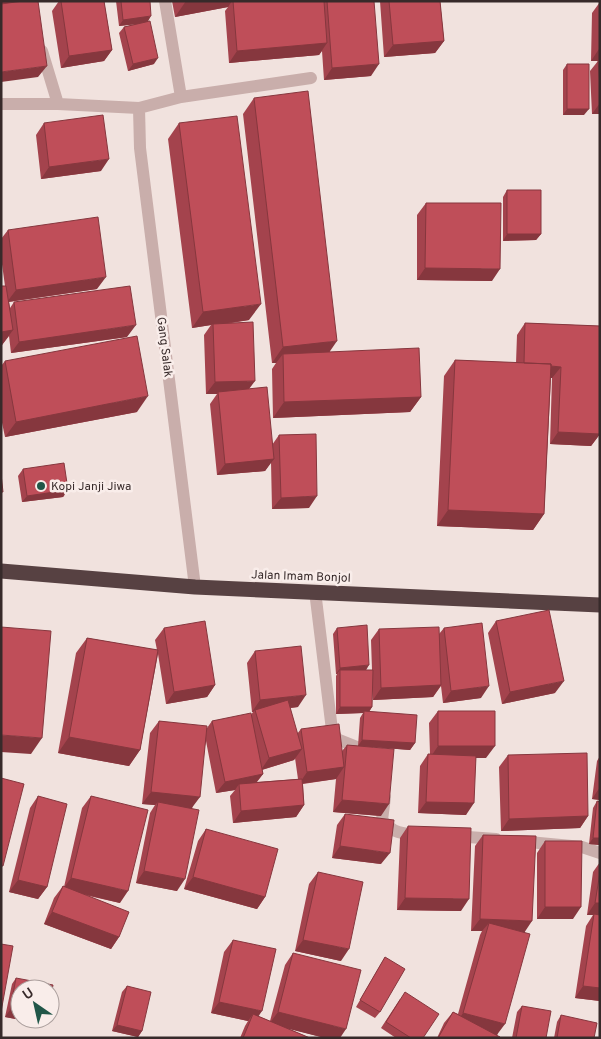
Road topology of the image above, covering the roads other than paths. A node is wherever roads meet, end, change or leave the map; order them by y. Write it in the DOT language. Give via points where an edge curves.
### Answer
graph roads {
  1 [pos="165,1"];
  2 [pos="38,35"];
  3 [pos="311,78"];
  4 [pos="181,97"];
  5 [pos="1,104"];
  6 [pos="58,104"];
  7 [pos="139,108"];
  8 [pos="1,571"];
  9 [pos="195,587"];
  10 [pos="315,591"];
  11 [pos="600,605"];
  12 [pos="380,755"];
  13 [pos="387,782"];
  14 [pos="428,835"];
  15 [pos="445,836"];
  16 [pos="600,853"];
  1 -- 4 [label="street"];
  2 -- 6 [label="street"];
  3 -- 4 [label="street"];
  4 -- 7 [label="street"];
  5 -- 6 [label="street"];
  6 -- 7 [label="street"];
  7 -- 9 [label="street, Gang Salak" via="140,148"];
  8 -- 9 [label="highway, Jalan Imam Bonjol"];
  9 -- 10 [label="highway, Jalan Imam Bonjol"];
  10 -- 11 [label="highway, Jalan Imam Bonjol"];
  10 -- 12 [label="street" via="332,730 345,743"];
  13 -- 14 [label="street" via="382,820 388,828 401,834"];
  15 -- 16 [label="street" via="582,847"];
}
